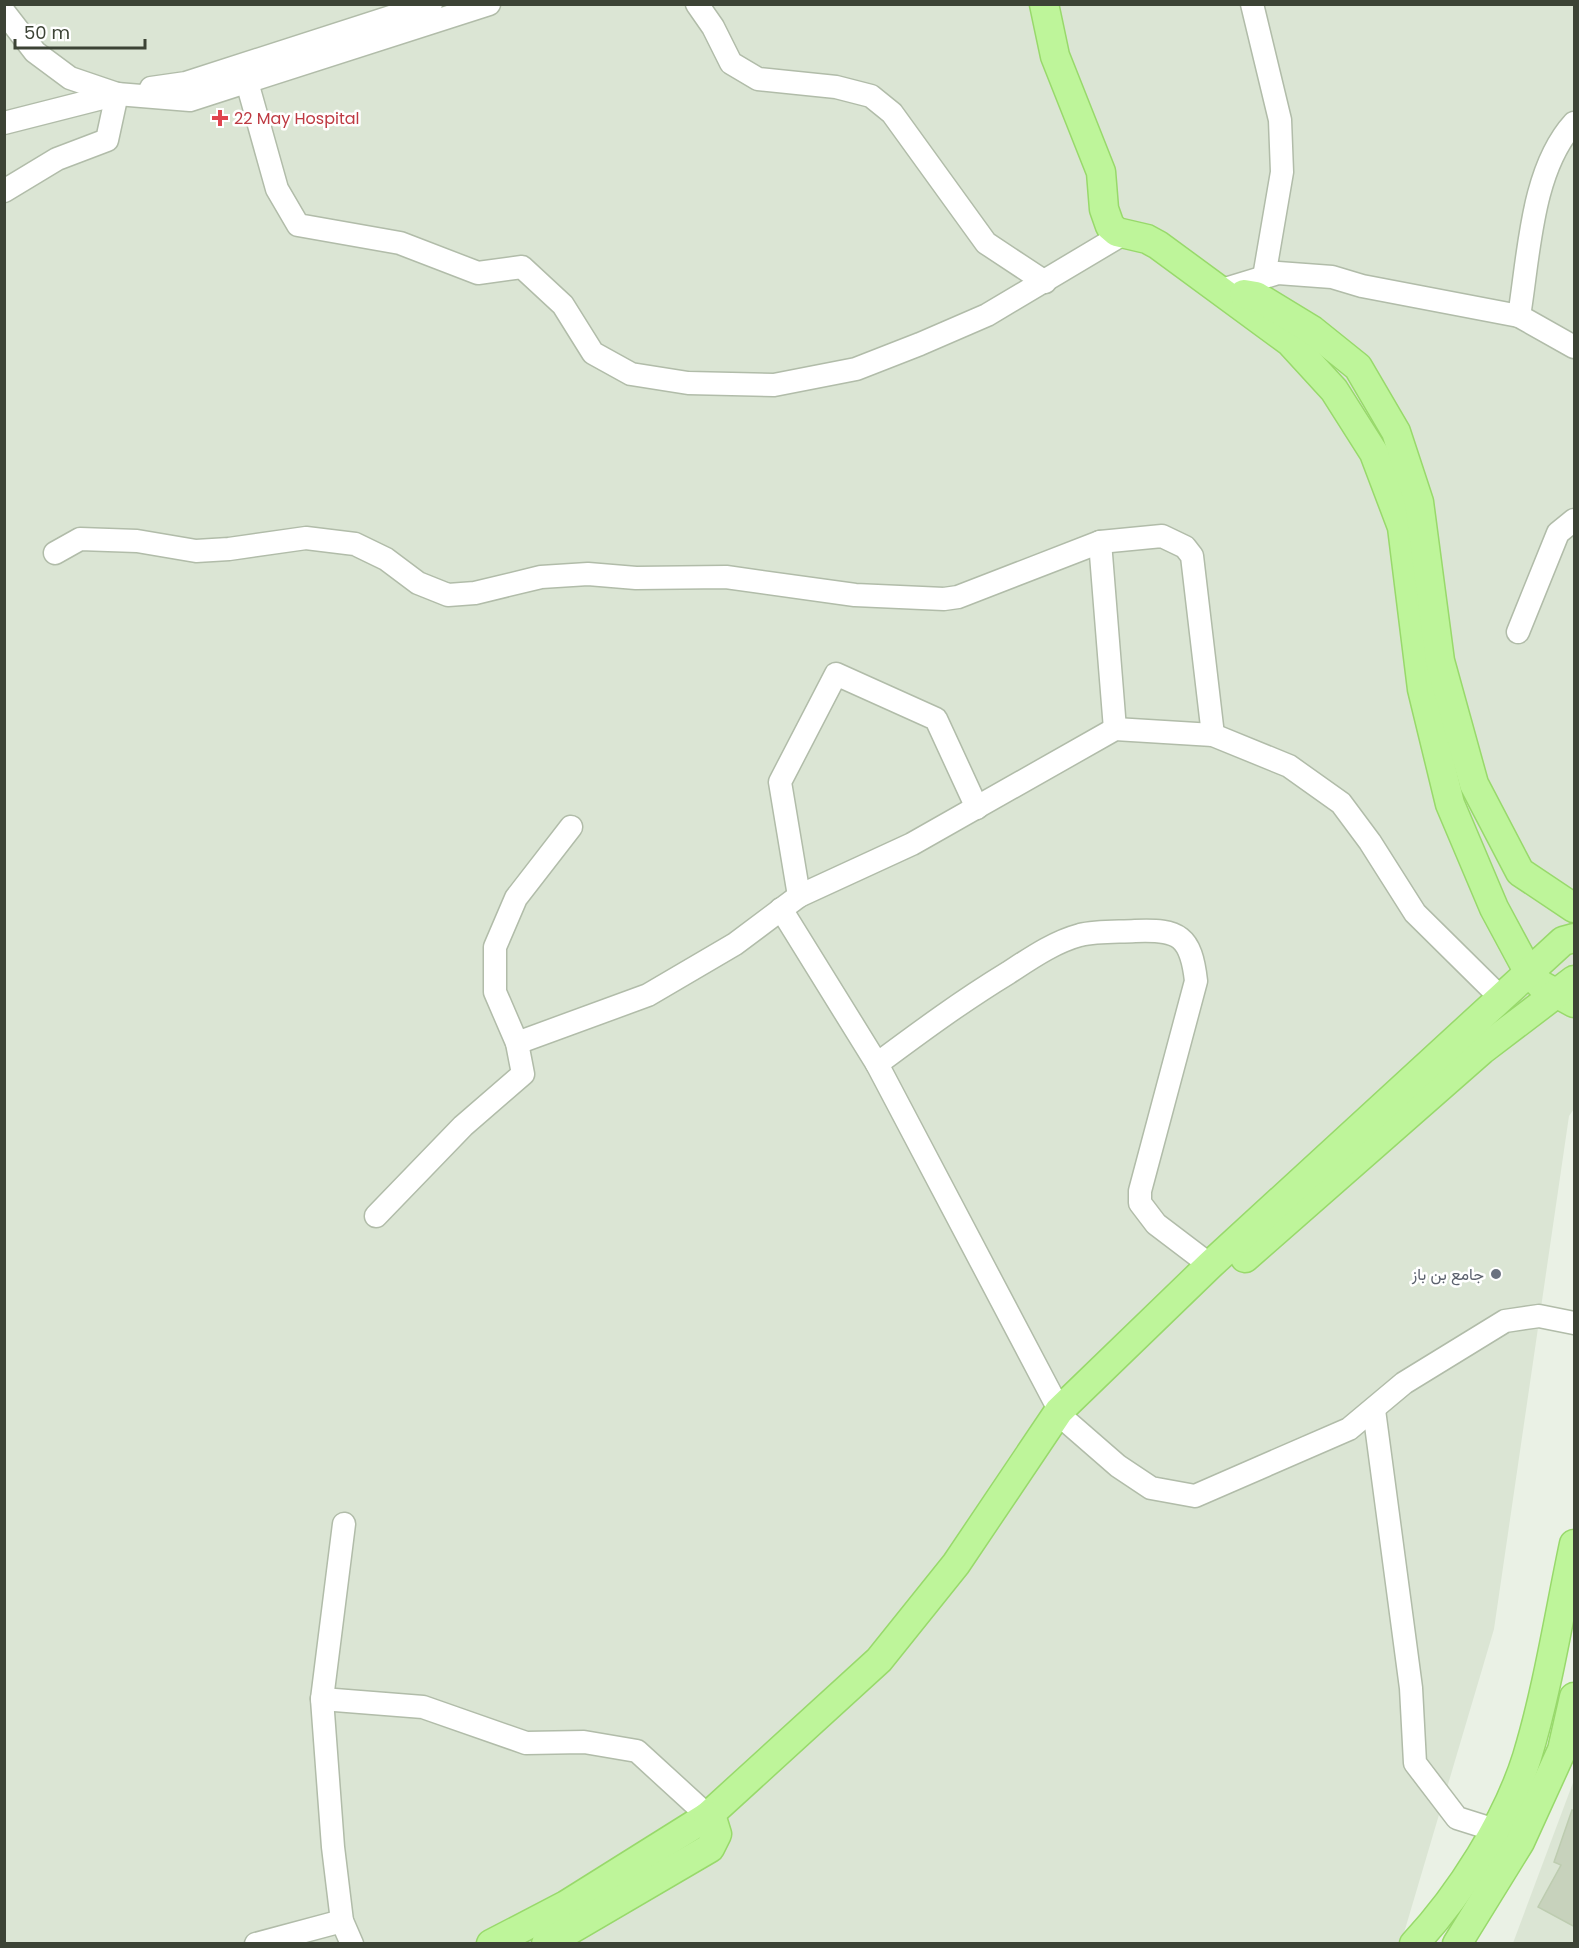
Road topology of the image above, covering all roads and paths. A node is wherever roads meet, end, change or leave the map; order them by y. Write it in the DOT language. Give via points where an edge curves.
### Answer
graph roads {
  1 [pos="430,4"];
  2 [pos="489,4"];
  3 [pos="697,4"];
  4 [pos="1044,4"];
  5 [pos="1252,4"];
  6 [pos="4,12"];
  7 [pos="248,82"];
  8 [pos="117,94"];
  9 [pos="4,123"];
  10 [pos="1575,123"];
  11 [pos="4,191"];
  12 [pos="1123,234"];
  13 [pos="1264,276"];
  14 [pos="1045,282"];
  15 [pos="1221,293"];
  16 [pos="1519,316"];
  17 [pos="1575,347"];
  18 [pos="1575,519"];
  19 [pos="1100,542"];
  20 [pos="54,553"];
  21 [pos="1518,632"];
  22 [pos="1115,729"];
  23 [pos="1213,735"];
  24 [pos="977,808"];
  25 [pos="571,827"];
  26 [pos="799,896"];
  27 [pos="1575,908"];
  28 [pos="781,909"];
  29 [pos="1575,938"];
  30 [pos="1530,973"];
  31 [pos="1568,992"];
  32 [pos="1501,998"];
  33 [pos="517,1043"];
  34 [pos="877,1064"];
  35 [pos="376,1216"];
  36 [pos="1210,1265"];
  37 [pos="1575,1323"];
  38 [pos="1374,1410"];
  39 [pos="1061,1415"];
  40 [pos="344,1524"];
  41 [pos="1575,1544"];
  42 [pos="1575,1697"];
  43 [pos="322,1699"];
  44 [pos="708,1816"];
  45 [pos="1495,1830"];
  46 [pos="342,1921"];
  47 [pos="256,1944"];
  48 [pos="352,1944"];
  49 [pos="491,1944"];
  50 [pos="546,1944"];
  51 [pos="1414,1944"];
  52 [pos="1457,1944"];
  1 -- 8 [label="street" via="186,83"];
  2 -- 7 [label="street"];
  3 -- 14 [label="street" via="731,63 758,79 836,87 871,96 885,107 986,243"];
  4 -- 12 [label="main road" via="1055,56 1101,172 1104,209 1110,226"];
  5 -- 13 [label="street" via="1280,120 1282,172"];
  6 -- 8 [label="street" via="35,52 70,78"];
  7 -- 8 [label="street" via="190,100"];
  7 -- 14 [label="street" via="277,189 298,225 400,243 478,273 522,267 563,305 593,354 631,374 688,383 774,385 856,369 987,315"];
  8 -- 9 [label="street"];
  8 -- 11 [label="street" via="107,140 57,159"];
  10 -- 16 [label="street" via="1565,134 1542,179"];
  12 -- 14 [label="street"];
  12 -- 15 [label="main road" via="1158,245"];
  13 -- 15 [label="street"];
  13 -- 16 [label="street" via="1278,273 1332,277"];
  15 -- 27 [label="main road" via="1256,296 1312,330 1358,367 1396,432 1419,502 1440,661 1474,784 1520,872"];
  15 -- 30 [label="main road" via="1290,342 1334,390 1374,453 1402,527 1422,689 1450,804 1494,908"];
  16 -- 17 [label="street"];
  18 -- 21 [label="street" via="1558,533"];
  19 -- 20 [label="street" via="958,597 944,598 855,595 726,577 588,574 541,577 475,593 448,595 418,583 386,559 355,544 306,538 196,551 137,541 80,538"];
  19 -- 22 [label="street"];
  19 -- 23 [label="street" via="1162,536 1185,547 1192,556"];
  22 -- 23 [label="street"];
  22 -- 24 [label="street"];
  23 -- 32 [label="street" via="1289,766 1341,802 1415,914"];
  24 -- 26 [label="street" via="912,844"];
  24 -- 26 [label="street" via="936,719 836,674 780,782"];
  25 -- 33 [label="street" via="516,898 495,947 495,992"];
  26 -- 28 [label="street"];
  28 -- 33 [label="street" via="735,944 648,995"];
  28 -- 34 [label="street"];
  29 -- 30 [label="main road" via="1563,941"];
  30 -- 31 [label="main road" via="1541,985"];
  30 -- 32 [label="main road"];
  31 -- 39 [label="main road" via="1482,1050"];
  32 -- 36 [label="main road"];
  33 -- 35 [label="street" via="523,1074 463,1126"];
  34 -- 36 [label="street" via="948,1010 1047,948 1081,935 1174,932 1193,956 1196,981 1140,1203 1156,1224"];
  34 -- 39 [label="street"];
  36 -- 39 [label="main road"];
  37 -- 38 [label="street" via="1539,1316 1505,1321 1404,1383"];
  38 -- 39 [label="street" via="1349,1429 1194,1496 1151,1488 1118,1466"];
  38 -- 45 [label="street" via="1411,1688 1415,1763 1457,1818"];
  39 -- 44 [label="main road" via="956,1564 879,1660"];
  40 -- 43 [label="street"];
  41 -- 45 [label="main road" via="1537,1721 1526,1760"];
  42 -- 52 [label="main road" via="1562,1750 1520,1842"];
  43 -- 44 [label="street" via="423,1707 526,1743 584,1742 636,1751"];
  43 -- 46 [label="street"];
  44 -- 49 [label="main road" via="566,1905"];
  44 -- 50 [label="main road" via="717,1834 710,1848"];
  45 -- 51 [label="main road"];
  46 -- 47 [label="street"];
  46 -- 48 [label="street"];
}
